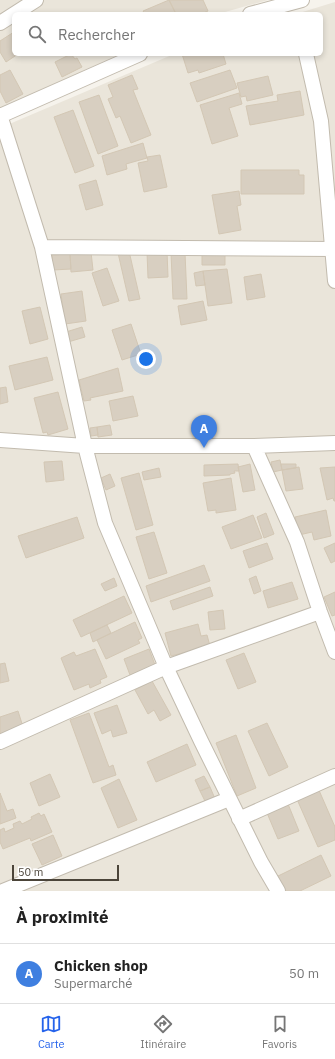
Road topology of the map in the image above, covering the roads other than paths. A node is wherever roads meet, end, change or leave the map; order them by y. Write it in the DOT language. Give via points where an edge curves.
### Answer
graph roads {
  1 [pos="36,0"];
  2 [pos="298,5"];
  3 [pos="17,12"];
  4 [pos="261,12"];
  5 [pos="12,15"];
  6 [pos="0,23"];
  7 [pos="135,56"];
  8 [pos="306,56"];
  9 [pos="0,116"];
  10 [pos="42,247"];
  11 [pos="333,249"];
  12 [pos="335,281"];
  13 [pos="0,440"];
  14 [pos="335,443"];
  15 [pos="85,446"];
  16 [pos="254,446"];
  17 [pos="320,612"];
  18 [pos="335,652"];
  19 [pos="166,667"];
  20 [pos="0,742"];
  21 [pos="335,776"];
  22 [pos="229,799"];
  23 [pos="239,819"];
  24 [pos="3,891"];
  25 [pos="278,891"];
  1 -- 3 [label="street"];
  2 -- 4 [label="street"];
  5 -- 6 [label="street"];
  7 -- 9 [label="street"];
  8 -- 11 [label="street" via="321,120"];
  9 -- 10 [label="street"];
  10 -- 11 [label="street"];
  10 -- 15 [label="street"];
  11 -- 12 [label="street"];
  13 -- 15 [label="street"];
  14 -- 16 [label="street"];
  15 -- 16 [label="street"];
  15 -- 19 [label="street" via="105,523"];
  16 -- 17 [label="street" via="297,542"];
  17 -- 18 [label="street"];
  17 -- 19 [label="street"];
  19 -- 20 [label="street"];
  19 -- 22 [label="street"];
  21 -- 23 [label="street"];
  22 -- 23 [label="street"];
  22 -- 24 [label="street"];
  23 -- 25 [label="street"];
}
